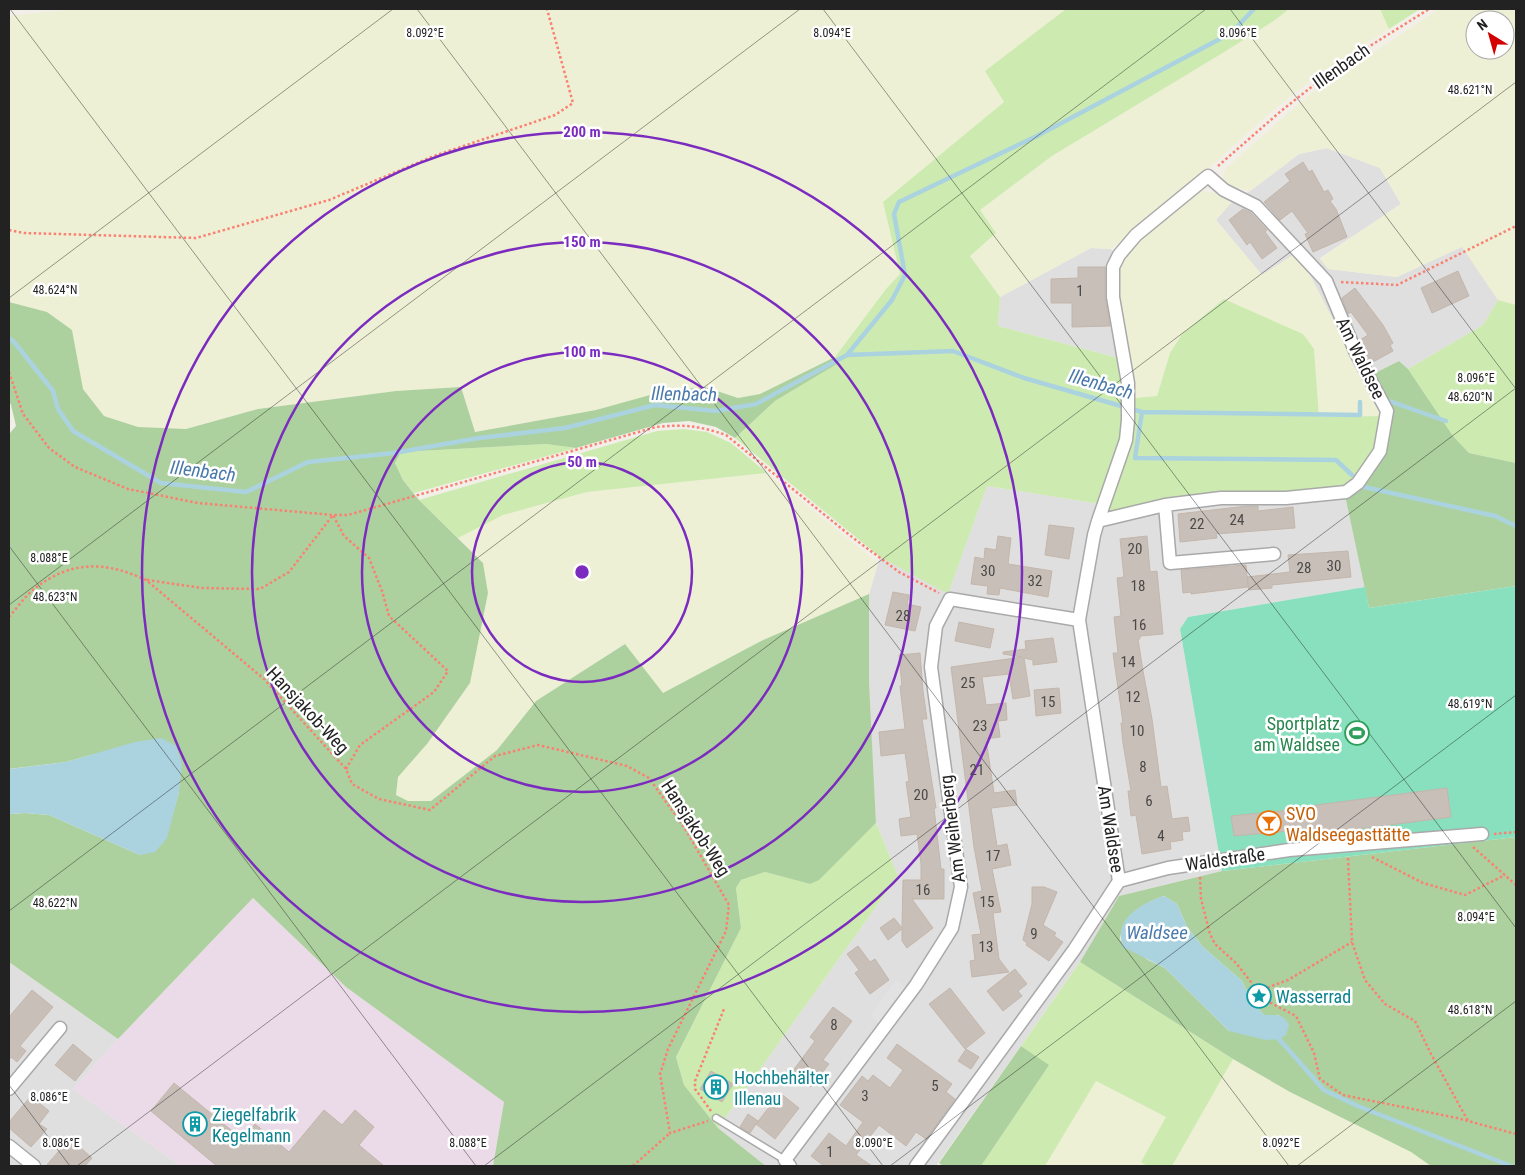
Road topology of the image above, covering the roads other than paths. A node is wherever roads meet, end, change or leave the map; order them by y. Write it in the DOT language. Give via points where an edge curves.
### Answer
graph roads {
  1 [pos="1165,505"];
  2 [pos="1098,521"];
  3 [pos="1274,554"];
  4 [pos="1078,620"];
  5 [pos="1482,834"];
  6 [pos="1119,881"];
  7 [pos="60,1028"];
  8 [pos="9,1089"];
  9 [pos="716,1118"];
  10 [pos="9,1146"];
  11 [pos="787,1163"];
  12 [pos="34,1166"];
  13 [pos="916,1166"];
  1 -- 2 [label="street, Am Waldsee"];
  1 -- 2 [label="street, Am Waldsee" via="1221,498 1286,498 1346,492 1358,482 1380,451 1387,412 1356,353 1326,281 1256,206 1224,190 1208,176 1136,235 1113,267 1113,297 1128,383 1128,420 1126,440"];
  1 -- 3 [label="street" via="1170,563"];
  2 -- 4 [label="street, Am Waldsee"];
  4 -- 6 [label="street, Am Waldsee"];
  4 -- 11 [label="street, Am Weiherberg" via="950,599 936,626 931,667 961,887 952,928 916,985"];
  5 -- 6 [label="street, Waldstraße" via="1289,850 1168,868"];
  6 -- 13 [label="street, Am Waldsee" via="1074,950"];
  7 -- 8 [label="street"];
  9 -- 11 [label="lane"];
  10 -- 12 [label="street"];
}
